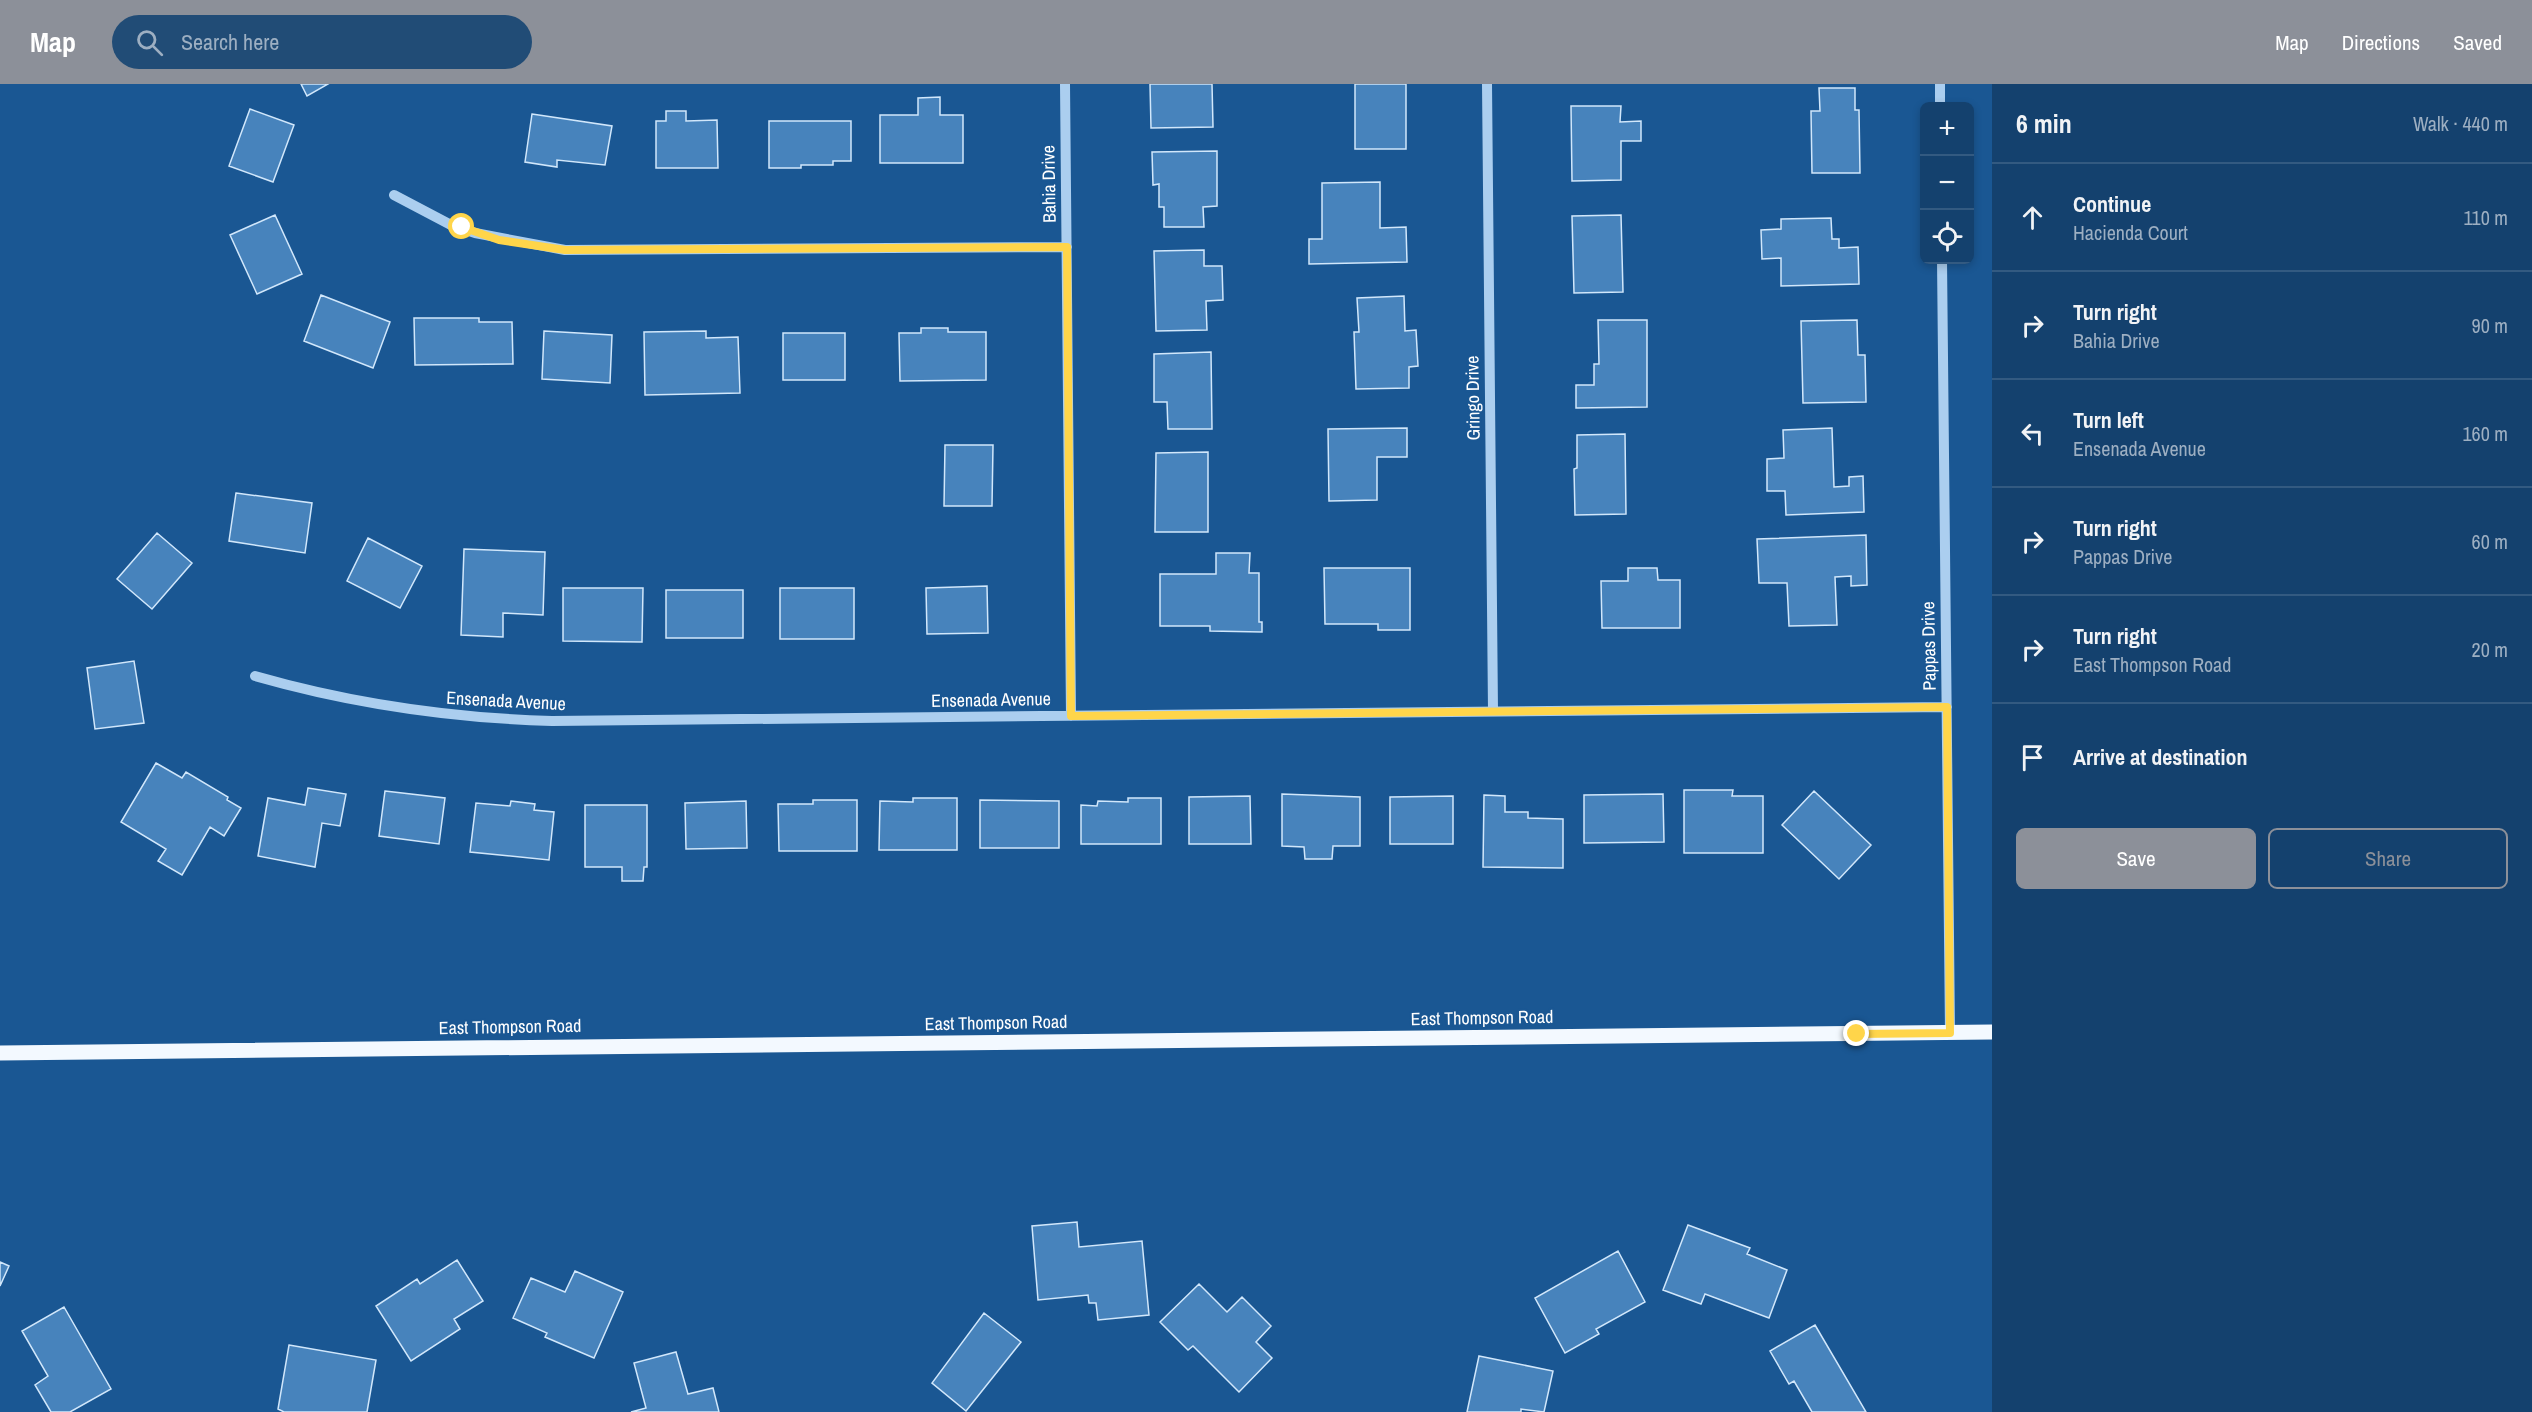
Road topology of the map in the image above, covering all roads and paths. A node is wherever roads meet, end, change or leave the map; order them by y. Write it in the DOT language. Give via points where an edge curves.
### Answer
graph roads {
  1 [pos="1065,84"];
  2 [pos="1487,84"];
  3 [pos="1940,84"];
  4 [pos="1940,102"];
  5 [pos="394,195"];
  6 [pos="1067,247"];
  7 [pos="1942,264"];
  8 [pos="255,676"];
  9 [pos="1947,707"];
  10 [pos="1493,711"];
  11 [pos="1071,716"];
  12 [pos="1992,1032"];
  13 [pos="1950,1033"];
  14 [pos="0,1053"];
  1 -- 6 [label="street, Bahia Drive"];
  2 -- 10 [label="street, Gringo Drive"];
  3 -- 4 [label="street"];
  5 -- 6 [label="street" via="475,233 565,250"];
  6 -- 11 [label="street, Bahia Drive"];
  7 -- 9 [label="street, Pappas Drive"];
  8 -- 11 [label="street, Ensenada Avenue" via="320,695 387,708 488,719"];
  9 -- 10 [label="street, Ensenada Avenue"];
  9 -- 13 [label="street, Pappas Drive"];
  10 -- 11 [label="street, Ensenada Avenue"];
  12 -- 13 [label="main road, East Thompson Road"];
  13 -- 14 [label="main road, East Thompson Road"];
}
